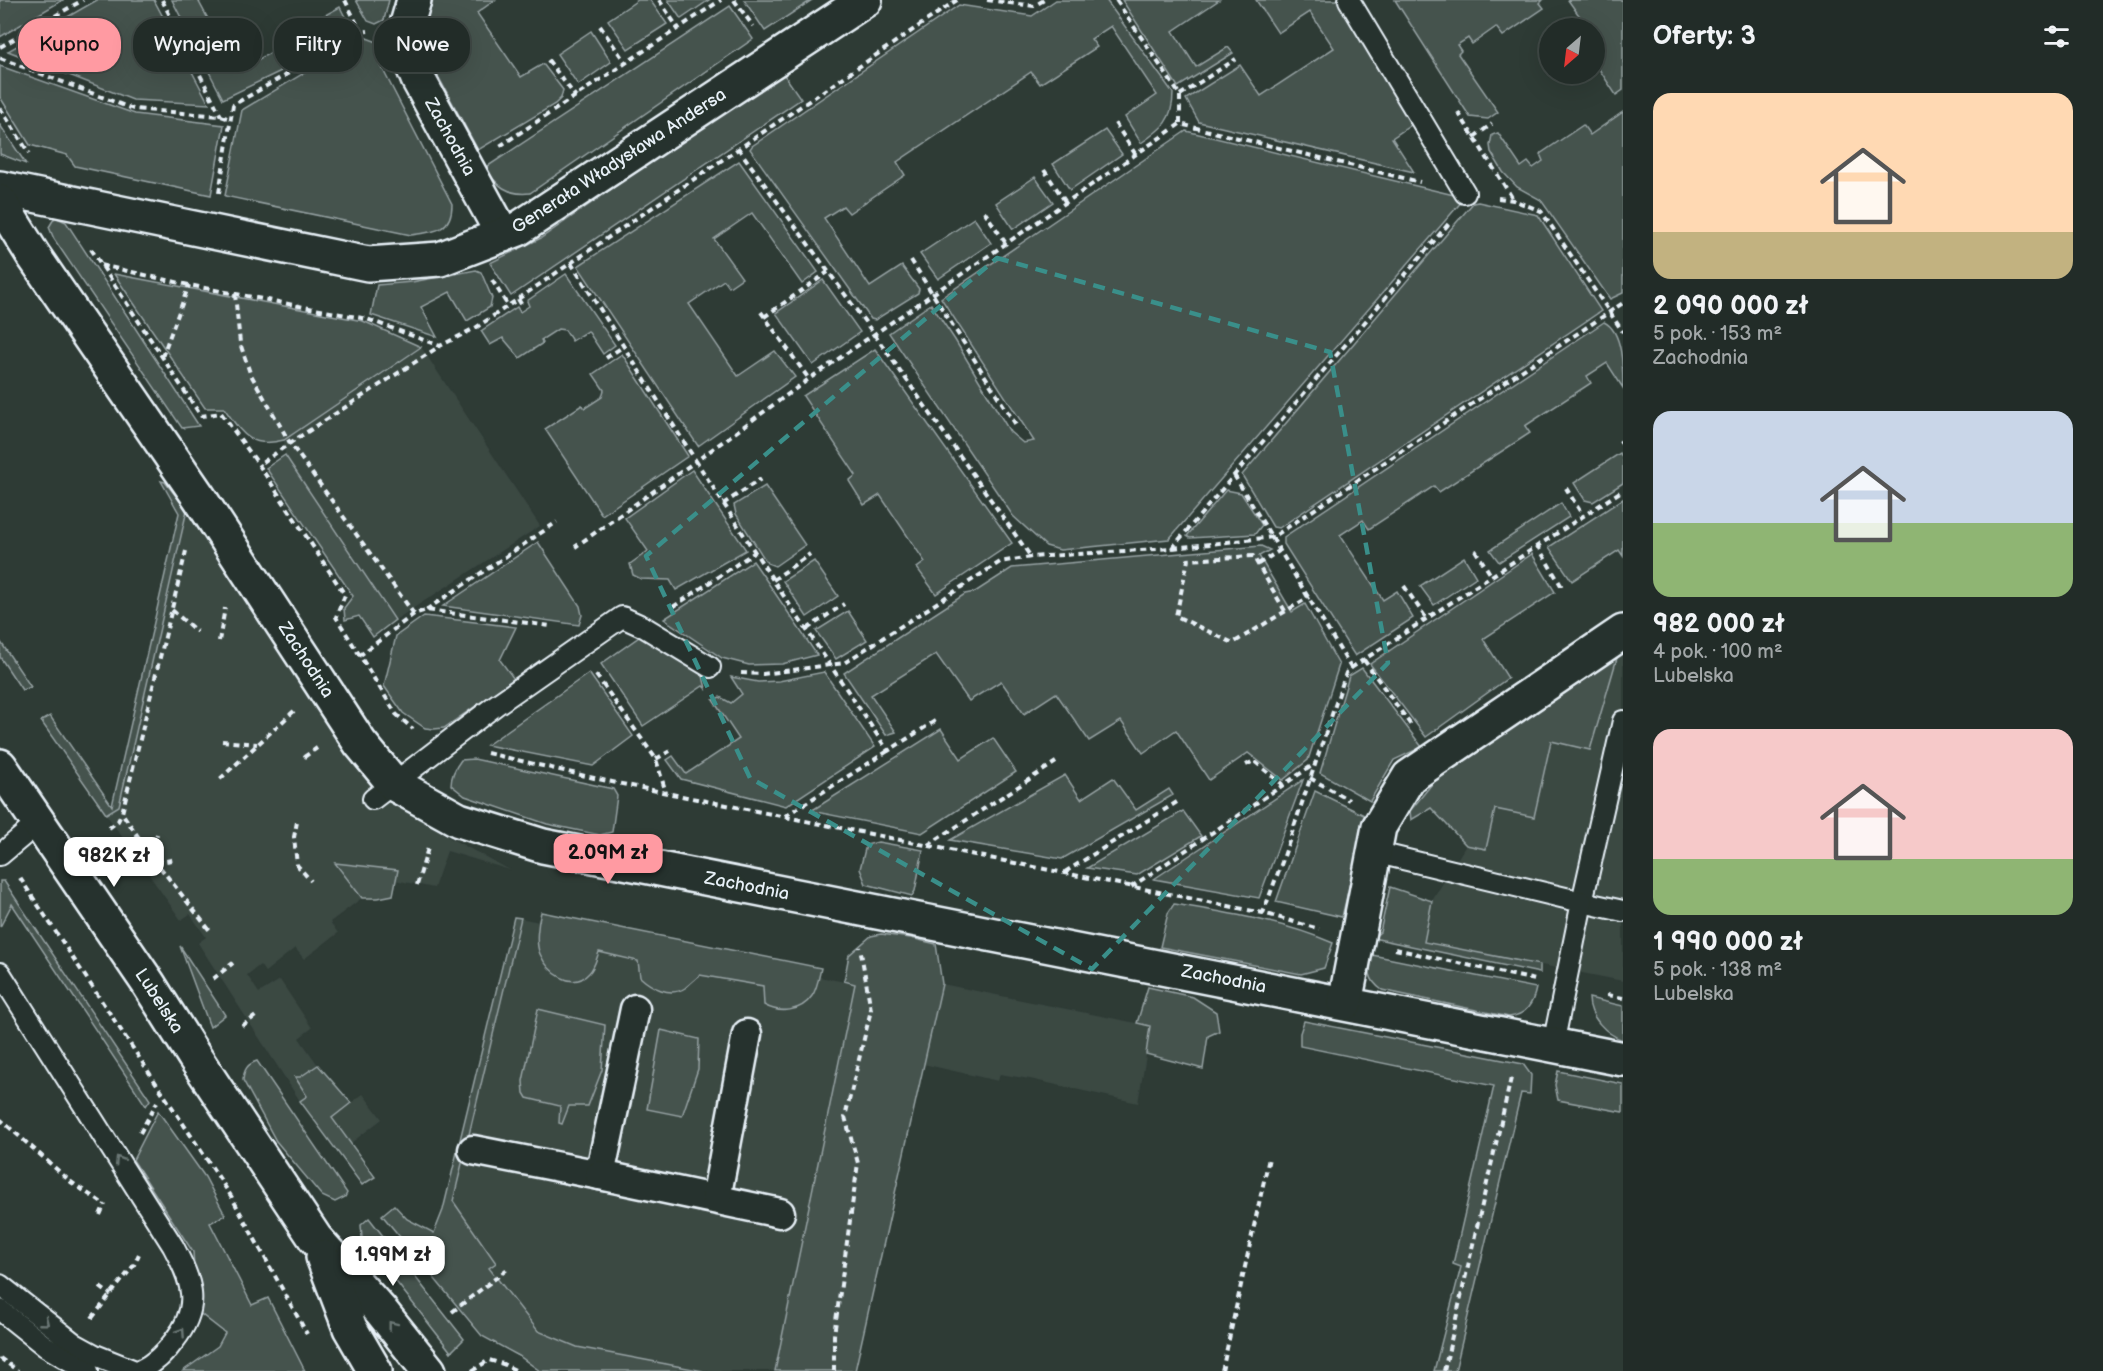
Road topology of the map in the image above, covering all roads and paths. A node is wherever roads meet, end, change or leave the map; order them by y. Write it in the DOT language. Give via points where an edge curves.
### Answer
graph roads {
  1 [pos="81,0"];
  2 [pos="162,0"];
  3 [pos="345,0"];
  4 [pos="659,0"];
  5 [pos="721,0"];
  6 [pos="865,0"];
  7 [pos="987,0"];
  8 [pos="1044,0"];
  9 [pos="1116,0"];
  10 [pos="1349,0"];
  11 [pos="410,12"];
  12 [pos="354,18"];
  13 [pos="600,26"];
  14 [pos="678,28"];
  15 [pos="362,32"];
  16 [pos="0,47"];
  17 [pos="0,58"];
  18 [pos="1236,59"];
  19 [pos="548,60"];
  20 [pos="625,62"];
  21 [pos="292,72"];
  22 [pos="1180,95"];
  23 [pos="576,97"];
  24 [pos="0,108"];
  25 [pos="221,116"];
  26 [pos="230,119"];
  27 [pos="1115,123"];
  28 [pos="1180,124"];
  29 [pos="1492,124"];
  30 [pos="1474,137"];
  31 [pos="738,148"];
  32 [pos="491,152"];
  33 [pos="1136,155"];
  34 [pos="34,162"];
  35 [pos="1044,170"];
  36 [pos="0,188"];
  37 [pos="1469,194"];
  38 [pos="218,200"];
  39 [pos="0,202"];
  40 [pos="1067,204"];
  41 [pos="984,211"];
  42 [pos="503,235"];
  43 [pos="1007,244"];
  44 [pos="90,247"];
  45 [pos="911,260"];
  46 [pos="571,263"];
  47 [pos="828,272"];
  48 [pos="494,282"];
  49 [pos="189,285"];
  50 [pos="235,294"];
  51 [pos="933,295"];
  52 [pos="518,299"];
  53 [pos="1623,303"];
  54 [pos="508,306"];
  55 [pos="523,307"];
  56 [pos="761,312"];
  57 [pos="1610,312"];
  58 [pos="764,317"];
  59 [pos="1623,332"];
  60 [pos="875,336"];
  61 [pos="440,346"];
  62 [pos="624,346"];
  63 [pos="161,358"];
  64 [pos="606,358"];
  65 [pos="809,379"];
  66 [pos="1018,428"];
  67 [pos="290,443"];
  68 [pos="696,461"];
  69 [pos="259,465"];
  70 [pos="1233,475"];
  71 [pos="761,479"];
  72 [pos="1566,488"];
  73 [pos="1623,490"];
  74 [pos="199,497"];
  75 [pos="723,504"];
  76 [pos="1583,516"];
  77 [pos="557,522"];
  78 [pos="1273,537"];
  79 [pos="1537,545"];
  80 [pos="574,547"];
  81 [pos="1172,548"];
  82 [pos="1475,550"];
  83 [pos="1279,551"];
  84 [pos="755,552"];
  85 [pos="810,554"];
  86 [pos="1031,558"];
  87 [pos="1257,564"];
  88 [pos="1491,575"];
  89 [pos="773,580"];
  90 [pos="1404,586"];
  91 [pos="1562,587"];
  92 [pos="1309,597"];
  93 [pos="226,602"];
  94 [pos="844,604"];
  95 [pos="172,610"];
  96 [pos="426,610"];
  97 [pos="1285,610"];
  98 [pos="414,614"];
  99 [pos="1426,618"];
  100 [pos="644,627"];
  101 [pos="807,629"];
  102 [pos="197,632"];
  103 [pos="600,632"];
  104 [pos="1623,632"];
  105 [pos="219,641"];
  106 [pos="360,656"];
  107 [pos="1364,660"];
  108 [pos="830,665"];
  109 [pos="710,667"];
  110 [pos="1351,668"];
  111 [pos="596,674"];
  112 [pos="301,704"];
  113 [pos="935,721"];
  114 [pos="1623,721"];
  115 [pos="423,733"];
  116 [pos="222,741"];
  117 [pos="258,744"];
  118 [pos="670,751"];
  119 [pos="888,751"];
  120 [pos="479,752"];
  121 [pos="656,759"];
  122 [pos="1435,759"];
  123 [pos="1056,762"];
  124 [pos="1316,763"];
  125 [pos="1246,765"];
  126 [pos="0,766"];
  127 [pos="220,779"];
  128 [pos="1282,784"];
  129 [pos="384,792"];
  130 [pos="666,793"];
  131 [pos="1177,802"];
  132 [pos="122,813"];
  133 [pos="785,816"];
  134 [pos="297,822"];
  135 [pos="38,823"];
  136 [pos="109,828"];
  137 [pos="157,834"];
  138 [pos="927,845"];
  139 [pos="1374,852"];
  140 [pos="2,854"];
  141 [pos="152,857"];
  142 [pos="176,859"];
  143 [pos="156,863"];
  144 [pos="1064,873"];
  145 [pos="311,881"];
  146 [pos="1130,888"];
  147 [pos="1582,902"];
  148 [pos="1623,910"];
  149 [pos="1263,913"];
  150 [pos="1326,931"];
  151 [pos="212,933"];
  152 [pos="859,945"];
  153 [pos="1384,947"];
  154 [pos="233,963"];
  155 [pos="0,973"];
  156 [pos="1520,977"];
  157 [pos="213,979"];
  158 [pos="6,990"];
  159 [pos="1608,995"];
  160 [pos="1623,998"];
  161 [pos="1345,1003"];
  162 [pos="635,1008"];
  163 [pos="257,1015"];
  164 [pos="242,1026"];
  165 [pos="747,1034"];
  166 [pos="1517,1038"];
  167 [pos="1553,1045"];
  168 [pos="1623,1059"];
  169 [pos="0,1122"];
  170 [pos="473,1150"];
  171 [pos="1269,1158"];
  172 [pos="600,1175"];
  173 [pos="109,1195"];
  174 [pos="716,1199"];
  175 [pos="105,1204"];
  176 [pos="780,1213"];
  177 [pos="100,1215"];
  178 [pos="315,1238"];
  179 [pos="510,1267"];
  180 [pos="0,1285"];
  181 [pos="100,1287"];
  182 [pos="111,1294"];
  183 [pos="0,1310"];
  184 [pos="452,1312"];
  185 [pos="310,1340"];
  186 [pos="0,1358"];
  187 [pos="18,1371"];
  188 [pos="88,1371"];
  189 [pos="137,1371"];
  190 [pos="375,1371"];
  191 [pos="429,1371"];
  192 [pos="472,1371"];
  193 [pos="517,1371"];
  194 [pos="834,1371"];
  195 [pos="1222,1371"];
  196 [pos="1444,1371"];
  1 -- 16 [label="path"];
  2 -- 25 [label="path"];
  3 -- 12 [label="path"];
  4 -- 14 [label="path"];
  5 -- 14 [label="path"];
  6 -- 42 [label="street, Generała Władysława Andersa" via="528,223"];
  7 -- 8 [label="path" via="1034,6"];
  9 -- 22 [label="path"];
  10 -- 37 [label="lane"];
  11 -- 15 [label="path" via="385,36"];
  11 -- 42 [label="street, Zachodnia" via="407,52 418,79"];
  13 -- 20 [label="path"];
  14 -- 20 [label="path"];
  17 -- 25 [label="path" via="133,109"];
  18 -- 22 [label="path"];
  19 -- 23 [label="path"];
  20 -- 23 [label="path"];
  21 -- 26 [label="path" via="233,105"];
  22 -- 28 [label="path"];
  23 -- 32 [label="path"];
  24 -- 34 [label="path"];
  25 -- 26 [label="path"];
  26 -- 38 [label="path"];
  27 -- 33 [label="path"];
  28 -- 33 [label="path"];
  28 -- 37 [label="path"];
  29 -- 30 [label="path"];
  31 -- 47 [label="path"];
  33 -- 40 [label="path"];
  35 -- 40 [label="path"];
  36 -- 42 [label="street, Generała Władysława Andersa" via="368,264 441,259"];
  37 -- 57 [label="path" via="1513,200 1541,211"];
  37 -- 70 [label="path"];
  39 -- 74 [label="street, Zachodnia"];
  40 -- 43 [label="path"];
  41 -- 43 [label="path"];
  43 -- 51 [label="path"];
  44 -- 63 [label="path"];
  45 -- 51 [label="path"];
  46 -- 62 [label="path"];
  47 -- 58 [label="path"];
  47 -- 60 [label="path"];
  48 -- 54 [label="path"];
  49 -- 63 [label="path"];
  50 -- 67 [label="path" via="240,343 250,373"];
  51 -- 60 [label="path"];
  51 -- 66 [label="path"];
  52 -- 55 [label="path"];
  53 -- 57 [label="path"];
  56 -- 58 [label="path"];
  57 -- 59 [label="path"];
  57 -- 78 [label="path"];
  58 -- 65 [label="path"];
  60 -- 65 [label="path"];
  60 -- 86 [label="path"];
  61 -- 67 [label="path"];
  62 -- 64 [label="path"];
  62 -- 68 [label="path"];
  63 -- 69 [label="path" via="201,416 221,412"];
  65 -- 68 [label="path"];
  67 -- 69 [label="path"];
  67 -- 98 [label="path"];
  68 -- 75 [label="path"];
  68 -- 80 [label="path"];
  69 -- 106 [label="path" via="345,595 336,617"];
  70 -- 78 [label="path"];
  70 -- 81 [label="path"];
  71 -- 75 [label="path"];
  72 -- 76 [label="path"];
  73 -- 76 [label="path"];
  74 -- 95 [label="path"];
  74 -- 129 [label="street, Zachodnia" via="360,743"];
  75 -- 84 [label="path"];
  76 -- 79 [label="path"];
  77 -- 96 [label="path"];
  78 -- 81 [label="path"];
  78 -- 83 [label="path"];
  79 -- 88 [label="path"];
  79 -- 91 [label="path"];
  81 -- 86 [label="path"];
  82 -- 88 [label="path"];
  83 -- 87 [label="path"];
  83 -- 92 [label="path"];
  84 -- 89 [label="path"];
  84 -- 100 [label="path"];
  85 -- 89 [label="path"];
  86 -- 108 [label="path" via="1000,562 844,663"];
  87 -- 97 [label="path"];
  87 -- 97 [label="path" via="1253,556 1188,560 1176,616 1233,643"];
  88 -- 99 [label="path"];
  89 -- 101 [label="path"];
  90 -- 99 [label="path"];
  92 -- 97 [label="path"];
  92 -- 110 [label="path"];
  93 -- 105 [label="path"];
  94 -- 101 [label="path"];
  95 -- 102 [label="path"];
  95 -- 132 [label="path"];
  96 -- 98 [label="path"];
  96 -- 103 [label="path"];
  98 -- 106 [label="path"];
  99 -- 107 [label="path"];
  100 -- 103 [label="lane" via="622,617"];
  100 -- 109 [label="lane"];
  101 -- 108 [label="path"];
  103 -- 129 [label="lane" via="496,705"];
  104 -- 122 [label="street"];
  106 -- 115 [label="path" via="396,714"];
  107 -- 110 [label="path"];
  107 -- 122 [label="path"];
  108 -- 109 [label="path" via="763,674"];
  108 -- 119 [label="path"];
  110 -- 124 [label="path"];
  111 -- 121 [label="path"];
  112 -- 117 [label="path"];
  113 -- 119 [label="path"];
  114 -- 147 [label="lane"];
  116 -- 117 [label="path"];
  117 -- 127 [label="path"];
  118 -- 121 [label="path"];
  119 -- 133 [label="path"];
  120 -- 130 [label="path"];
  121 -- 130 [label="path"];
  122 -- 139 [label="street" via="1409,777 1379,827"];
  123 -- 138 [label="path"];
  124 -- 128 [label="path"];
  124 -- 149 [label="path"];
  125 -- 128 [label="path" via="1254,761"];
  126 -- 135 [label="street, Lubelska"];
  128 -- 146 [label="path"];
  129 -- 161 [label="street, Zachodnia" via="543,846"];
  130 -- 133 [label="path"];
  131 -- 144 [label="path"];
  132 -- 136 [label="path"];
  132 -- 141 [label="path"];
  133 -- 138 [label="path"];
  134 -- 145 [label="path" via="297,865"];
  135 -- 140 [label="lane"];
  135 -- 178 [label="street, Lubelska"];
  137 -- 141 [label="path"];
  138 -- 144 [label="path"];
  139 -- 147 [label="lane"];
  139 -- 161 [label="street"];
  140 -- 185 [label="path" via="231,1196"];
  141 -- 143 [label="path"];
  142 -- 143 [label="path"];
  143 -- 151 [label="path"];
  144 -- 146 [label="path"];
  146 -- 149 [label="path"];
  147 -- 148 [label="lane"];
  147 -- 167 [label="lane"];
  149 -- 150 [label="path"];
  152 -- 194 [label="path" via="871,1010 845,1117 858,1163 834,1335"];
  153 -- 156 [label="path"];
  154 -- 157 [label="path"];
  155 -- 158 [label="lane"];
  189 -- 158 [label="lane, one-way" via="164,1354 186,1324 192,1307 191,1287 173,1246"];
  159 -- 160 [label="path"];
  161 -- 166 [label="street, Zachodnia"];
  162 -- 172 [label="street"];
  163 -- 164 [label="path"];
  165 -- 174 [label="street"];
  166 -- 167 [label="street, Zachodnia"];
  166 -- 196 [label="path" via="1510,1088"];
  167 -- 168 [label="street, Zachodnia"];
  169 -- 175 [label="path" via="71,1182"];
  170 -- 172 [label="street"];
  171 -- 195 [label="path"];
  172 -- 174 [label="street"];
  173 -- 175 [label="path"];
  174 -- 176 [label="street"];
  175 -- 177 [label="path"];
  178 -- 190 [label="street, Lubelska" via="350,1328"];
  191 -- 178 [label="street, Lubelska, one-way"];
  179 -- 184 [label="path"];
  180 -- 189 [label="lane, one-way" via="68,1339 95,1355"];
  181 -- 182 [label="path"];
  183 -- 188 [label="lane" via="45,1346"];
  186 -- 187 [label="path"];
  192 -- 193 [label="path" via="489,1360"];
}
